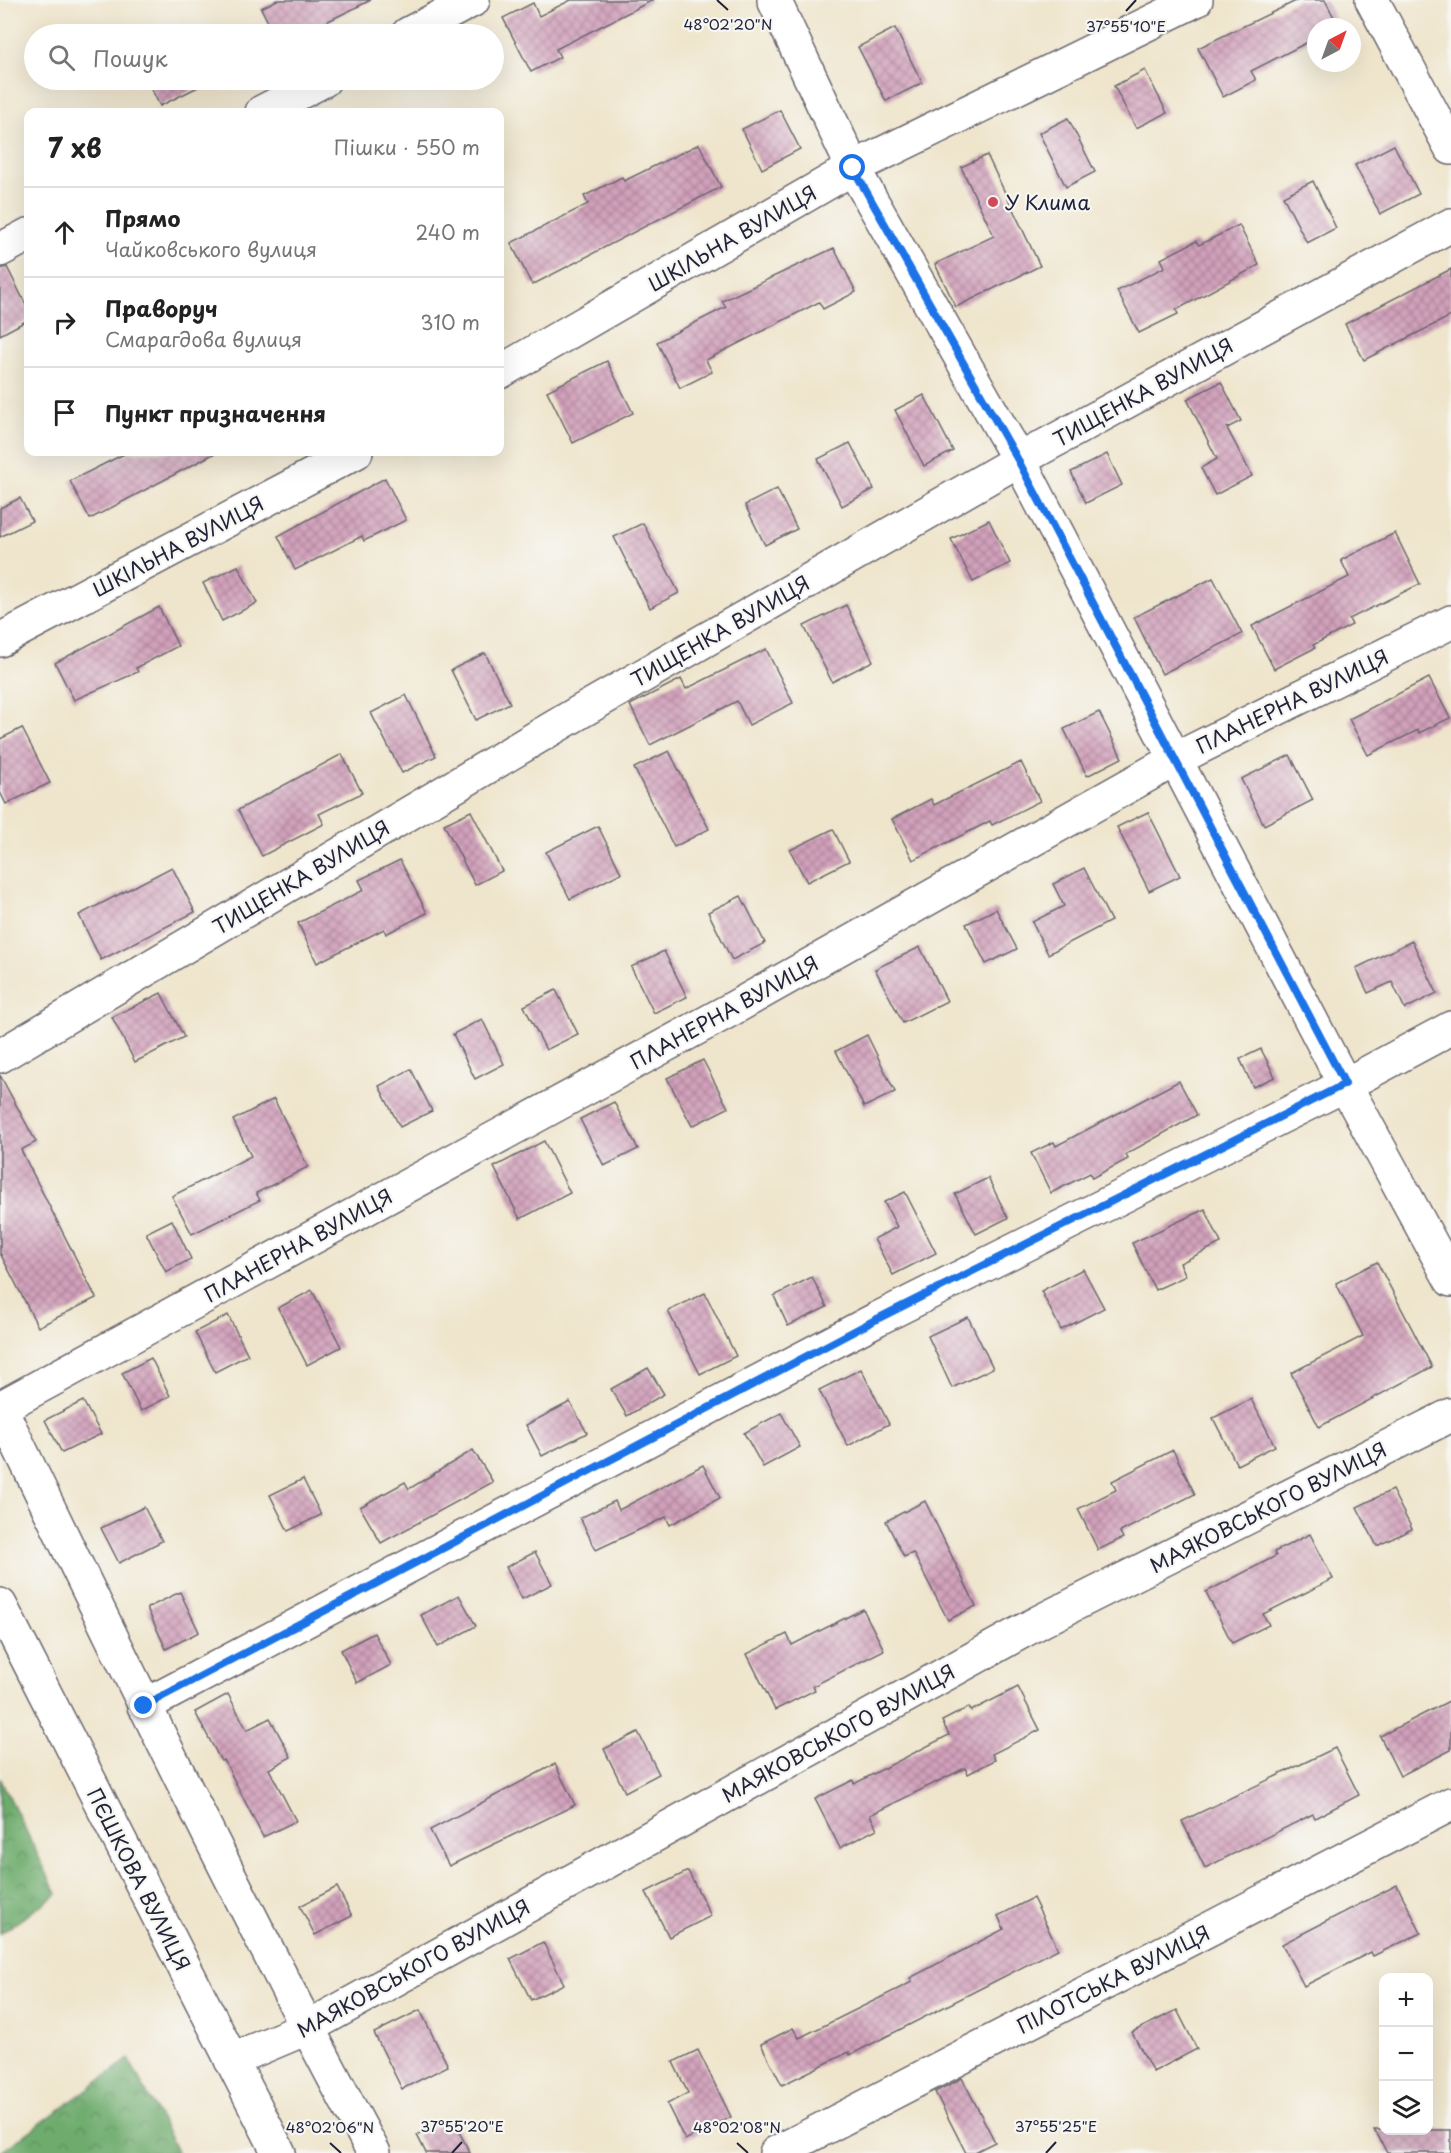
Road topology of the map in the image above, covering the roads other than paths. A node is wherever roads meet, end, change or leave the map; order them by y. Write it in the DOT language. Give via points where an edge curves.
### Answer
graph roads {
  1 [pos="473,0"];
  2 [pos="774,0"];
  3 [pos="1196,0"];
  4 [pos="1372,0"];
  5 [pos="427,24"];
  6 [pos="305,90"];
  7 [pos="270,108"];
  8 [pos="1451,148"];
  9 [pos="853,168"];
  10 [pos="1451,225"];
  11 [pos="24,237"];
  12 [pos="0,250"];
  13 [pos="504,370"];
  14 [pos="348,456"];
  15 [pos="1018,460"];
  16 [pos="1451,622"];
  17 [pos="0,640"];
  18 [pos="1174,760"];
  19 [pos="1451,1028"];
  20 [pos="0,1056"];
  21 [pos="1345,1084"];
  22 [pos="1451,1280"];
  23 [pos="0,1408"];
  24 [pos="1451,1415"];
  25 [pos="0,1605"];
  26 [pos="144,1706"];
  27 [pos="1451,1804"];
  28 [pos="307,2028"];
  29 [pos="231,2060"];
  30 [pos="279,2153"];
  31 [pos="374,2153"];
  32 [pos="776,2153"];
  1 -- 5 [label="street"];
  2 -- 9 [label="street"];
  3 -- 9 [label="street, ШКІЛЬНА ВУЛИЦЯ"];
  4 -- 8 [label="street"];
  6 -- 7 [label="street"];
  9 -- 13 [label="street, ШКІЛЬНА ВУЛИЦЯ"];
  9 -- 15 [label="street"];
  10 -- 15 [label="street, ТИЩЕНКА ВУЛИЦЯ"];
  11 -- 12 [label="street"];
  14 -- 17 [label="street, ШКІЛЬНА ВУЛИЦЯ"];
  15 -- 18 [label="street"];
  15 -- 20 [label="street, ТИЩЕНКА ВУЛИЦЯ" via="578,713"];
  16 -- 18 [label="street, ПЛАНЕРНА ВУЛИЦЯ"];
  18 -- 21 [label="street"];
  18 -- 23 [label="street, ПЛАНЕРНА ВУЛИЦЯ" via="730,1010"];
  19 -- 21 [label="street"];
  21 -- 22 [label="street"];
  21 -- 26 [label="street" via="877,1319"];
  23 -- 26 [label="street"];
  24 -- 28 [label="street, МАЯКОВСЬКОГО ВУЛИЦЯ" via="1041,1621"];
  25 -- 29 [label="street, ПЄШКОВА ВУЛИЦЯ"];
  26 -- 28 [label="street"];
  27 -- 32 [label="street, ПІЛОТСЬКА ВУЛИЦЯ"];
  28 -- 29 [label="street, МАЯКОВСЬКОГО ВУЛИЦЯ"];
  28 -- 31 [label="street"];
  29 -- 30 [label="street, ПЄШКОВА ВУЛИЦЯ"];
}
